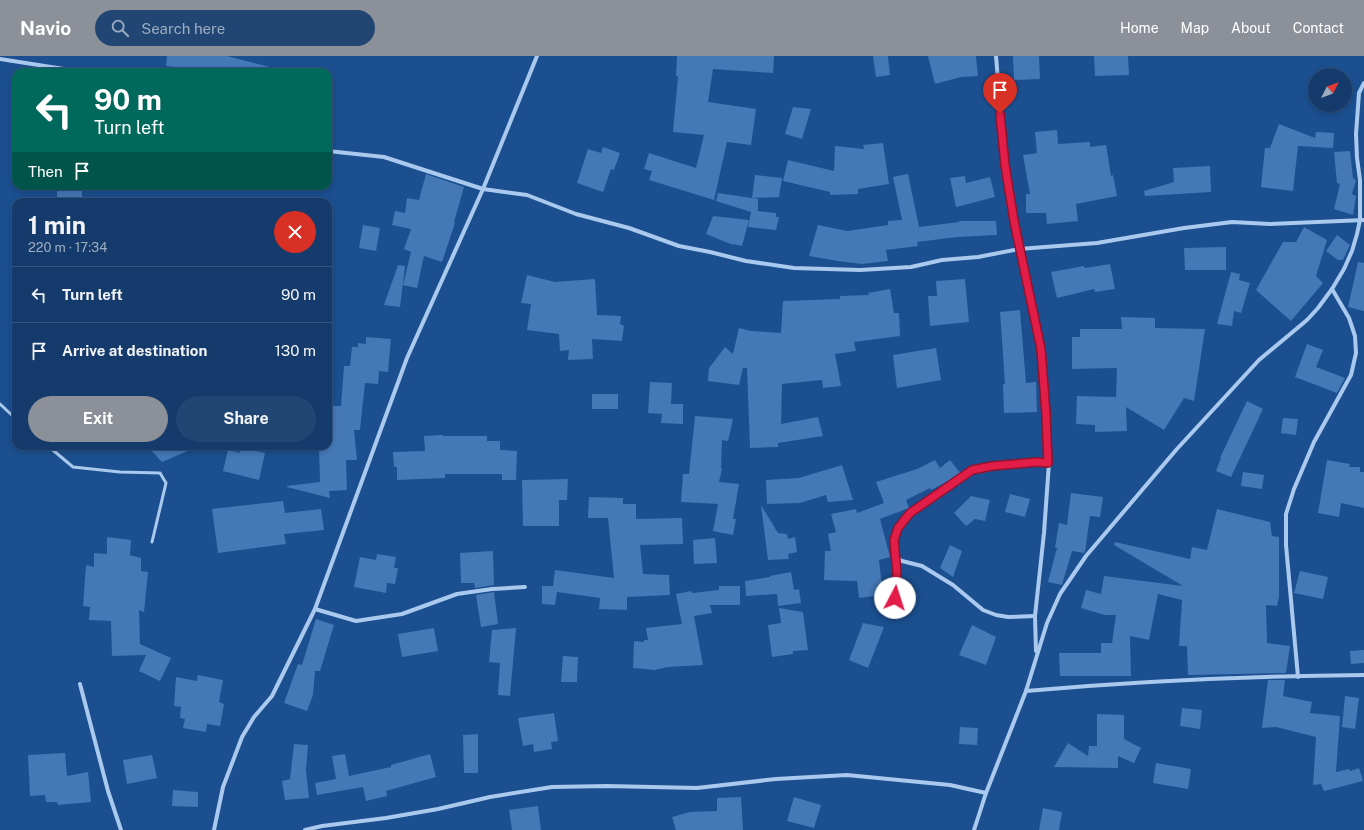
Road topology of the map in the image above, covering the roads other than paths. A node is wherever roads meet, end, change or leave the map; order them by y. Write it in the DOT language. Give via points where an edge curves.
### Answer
graph roads {
  1 [pos="537,56"];
  2 [pos="996,56"];
  3 [pos="0,59"];
  4 [pos="57,68"];
  5 [pos="1364,83"];
  6 [pos="332,151"];
  7 [pos="483,189"];
  8 [pos="1362,220"];
  9 [pos="1019,249"];
  10 [pos="1332,289"];
  11 [pos="0,404"];
  12 [pos="12,415"];
  13 [pos="53,450"];
  14 [pos="1048,463"];
  15 [pos="152,542"];
  16 [pos="895,557"];
  17 [pos="525,587"];
  18 [pos="895,598"];
  19 [pos="315,609"];
  20 [pos="1035,616"];
  21 [pos="1036,655"];
  22 [pos="1364,675"];
  23 [pos="1298,677"];
  24 [pos="80,684"];
  25 [pos="1026,691"];
  26 [pos="986,793"];
  27 [pos="121,830"];
  28 [pos="214,830"];
  29 [pos="305,830"];
  30 [pos="974,830"];
  1 -- 7 [label="street"];
  2 -- 9 [label="street" via="1005,165"];
  3 -- 4 [label="street"];
  5 -- 8 [label="street" via="1359,93 1356,134"];
  6 -- 7 [label="street" via="384,157"];
  7 -- 9 [label="street" via="527,195 576,214 629,228 679,246 746,261 794,268 860,270 911,267"];
  7 -- 19 [label="street" via="407,358"];
  8 -- 9 [label="street" via="1270,224 1232,222 1098,243"];
  8 -- 10 [label="street" via="1352,251"];
  9 -- 14 [label="street" via="1041,349"];
  10 -- 21 [label="street" via="1314,312 1259,360 1227,394 1086,556 1054,606"];
  10 -- 23 [label="street" via="1349,318 1355,336 1356,354 1351,375 1314,442 1286,514 1286,545"];
  11 -- 12 [label="lane"];
  13 -- 15 [label="lane" via="73,467 160,473 166,483"];
  14 -- 16 [label="street" via="992,466 972,470 910,513 898,528 894,540"];
  14 -- 20 [label="street"];
  16 -- 18 [label="street"];
  16 -- 20 [label="street" via="922,566 954,584 983,610 996,616"];
  17 -- 19 [label="street" via="457,594 402,614 356,621"];
  19 -- 28 [label="street" via="272,696 254,716 242,737 223,787"];
  20 -- 21 [label="street"];
  21 -- 25 [label="street"];
  22 -- 23 [label="street"];
  23 -- 25 [label="street" via="1158,681"];
  24 -- 27 [label="street"];
  25 -- 26 [label="street"];
  26 -- 29 [label="street" via="950,785 847,774 696,788 552,787 438,809"];
  26 -- 30 [label="street"];
}
